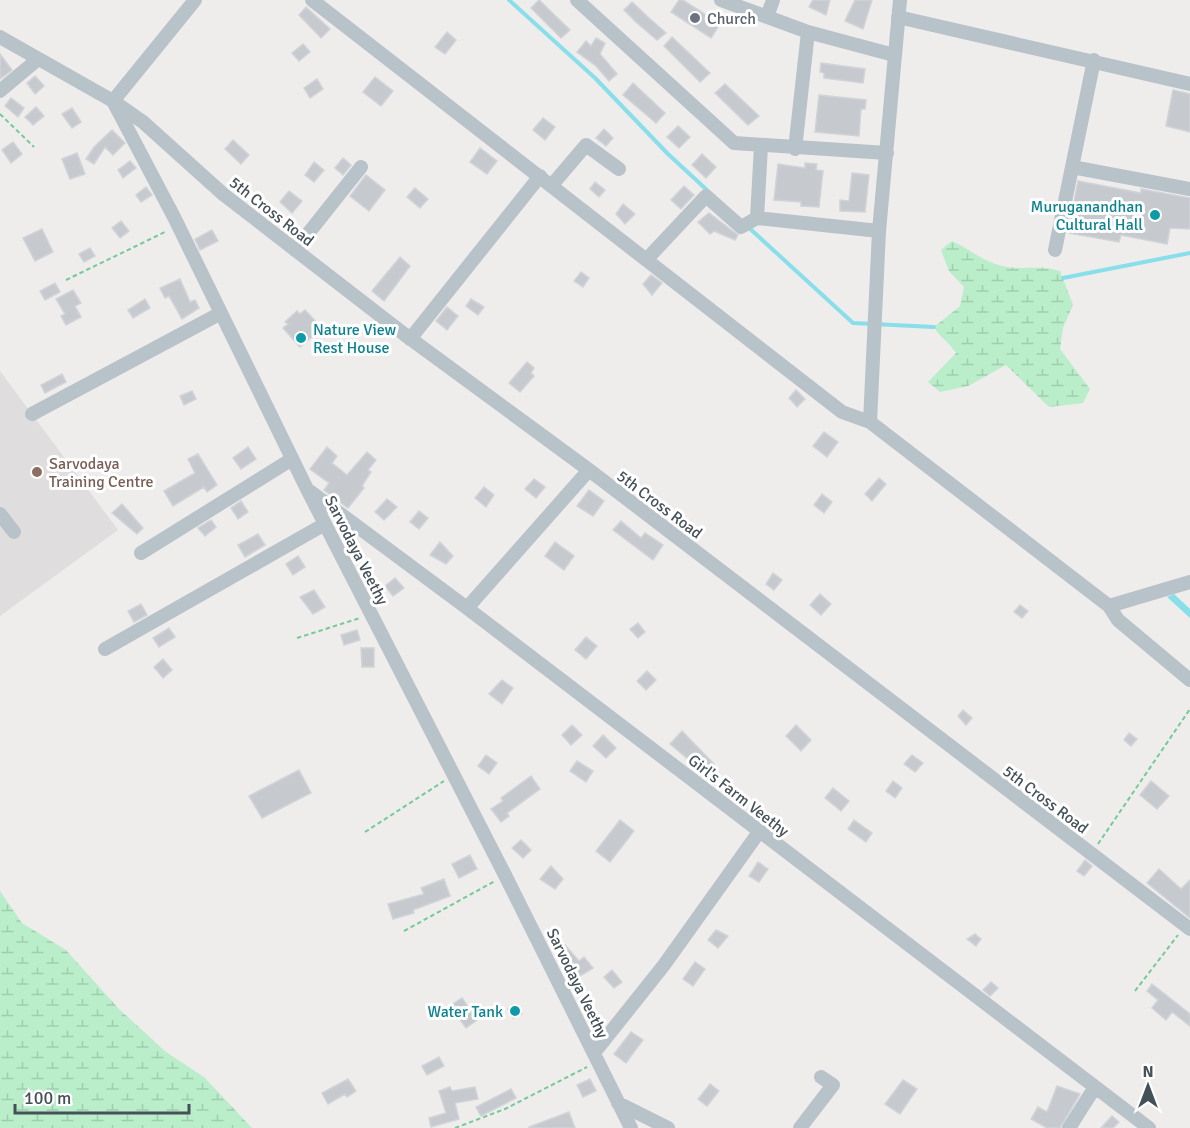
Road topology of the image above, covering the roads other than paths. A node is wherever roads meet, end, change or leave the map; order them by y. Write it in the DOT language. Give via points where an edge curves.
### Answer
graph roads {
  1 [pos="195,0"];
  2 [pos="312,0"];
  3 [pos="577,0"];
  4 [pos="721,0"];
  5 [pos="773,0"];
  6 [pos="900,0"];
  7 [pos="767,17"];
  8 [pos="898,17"];
  9 [pos="808,32"];
  10 [pos="0,37"];
  11 [pos="894,56"];
  12 [pos="37,60"];
  13 [pos="1094,60"];
  14 [pos="1190,84"];
  15 [pos="0,91"];
  16 [pos="113,101"];
  17 [pos="762,146"];
  18 [pos="795,149"];
  19 [pos="887,153"];
  20 [pos="361,167"];
  21 [pos="1072,167"];
  22 [pos="619,169"];
  23 [pos="540,176"];
  24 [pos="552,185"];
  25 [pos="1190,189"];
  26 [pos="757,218"];
  27 [pos="879,231"];
  28 [pos="295,250"];
  29 [pos="1055,250"];
  30 [pos="646,259"];
  31 [pos="221,313"];
  32 [pos="410,339"];
  33 [pos="32,414"];
  34 [pos="870,422"];
  35 [pos="292,459"];
  36 [pos="589,470"];
  37 [pos="307,489"];
  38 [pos="0,514"];
  39 [pos="325,524"];
  40 [pos="14,532"];
  41 [pos="141,553"];
  42 [pos="1190,582"];
  43 [pos="1109,606"];
  44 [pos="468,608"];
  45 [pos="105,649"];
  46 [pos="1190,680"];
  47 [pos="759,832"];
  48 [pos="1188,927"];
  49 [pos="596,1057"];
  50 [pos="821,1077"];
  51 [pos="1095,1087"];
  52 [pos="618,1102"];
  53 [pos="631,1128"];
  54 [pos="668,1128"];
  55 [pos="800,1128"];
  56 [pos="1069,1128"];
  57 [pos="1149,1128"];
  1 -- 16 [label="street"];
  2 -- 23 [label="street"];
  3 -- 17 [label="street" via="734,143"];
  4 -- 7 [label="street"];
  5 -- 7 [label="street"];
  6 -- 8 [label="street"];
  7 -- 9 [label="street"];
  8 -- 11 [label="street"];
  8 -- 13 [label="street"];
  9 -- 11 [label="street"];
  9 -- 18 [label="street"];
  10 -- 12 [label="street"];
  11 -- 19 [label="street"];
  12 -- 15 [label="street"];
  12 -- 16 [label="street"];
  13 -- 14 [label="street"];
  13 -- 21 [label="street"];
  16 -- 28 [label="street, 5th Cross Road"];
  16 -- 31 [label="street, Sarvodaya Veethy"];
  17 -- 18 [label="street"];
  17 -- 26 [label="street"];
  18 -- 19 [label="street"];
  19 -- 27 [label="street"];
  20 -- 28 [label="street"];
  21 -- 25 [label="street"];
  21 -- 29 [label="street"];
  22 -- 24 [label="street" via="586,145"];
  23 -- 24 [label="street"];
  23 -- 32 [label="street"];
  24 -- 30 [label="street"];
  26 -- 27 [label="street"];
  26 -- 30 [label="street" via="741,226 706,196"];
  27 -- 34 [label="street"];
  28 -- 32 [label="street, 5th Cross Road"];
  30 -- 34 [label="street" via="842,412"];
  31 -- 33 [label="street"];
  31 -- 35 [label="street, Sarvodaya Veethy"];
  32 -- 36 [label="street, 5th Cross Road"];
  34 -- 43 [label="street"];
  35 -- 37 [label="street, Sarvodaya Veethy"];
  35 -- 41 [label="street"];
  36 -- 44 [label="street"];
  36 -- 48 [label="street, 5th Cross Road"];
  37 -- 39 [label="street, Sarvodaya Veethy"];
  37 -- 44 [label="street, Girl's Farm Veethy"];
  38 -- 40 [label="street"];
  39 -- 45 [label="street"];
  39 -- 49 [label="street, Sarvodaya Veethy"];
  42 -- 43 [label="street"];
  43 -- 46 [label="street" via="1118,620"];
  44 -- 47 [label="street, Girl's Farm Veethy"];
  47 -- 49 [label="street"];
  47 -- 51 [label="street, Girl's Farm Veethy"];
  49 -- 52 [label="street, Sarvodaya Veethy"];
  50 -- 55 [label="street" via="833,1085"];
  51 -- 56 [label="street"];
  51 -- 57 [label="street, Girl's Farm Veethy"];
  52 -- 53 [label="street, Sarvodaya Veethy"];
  52 -- 54 [label="street"];
}
